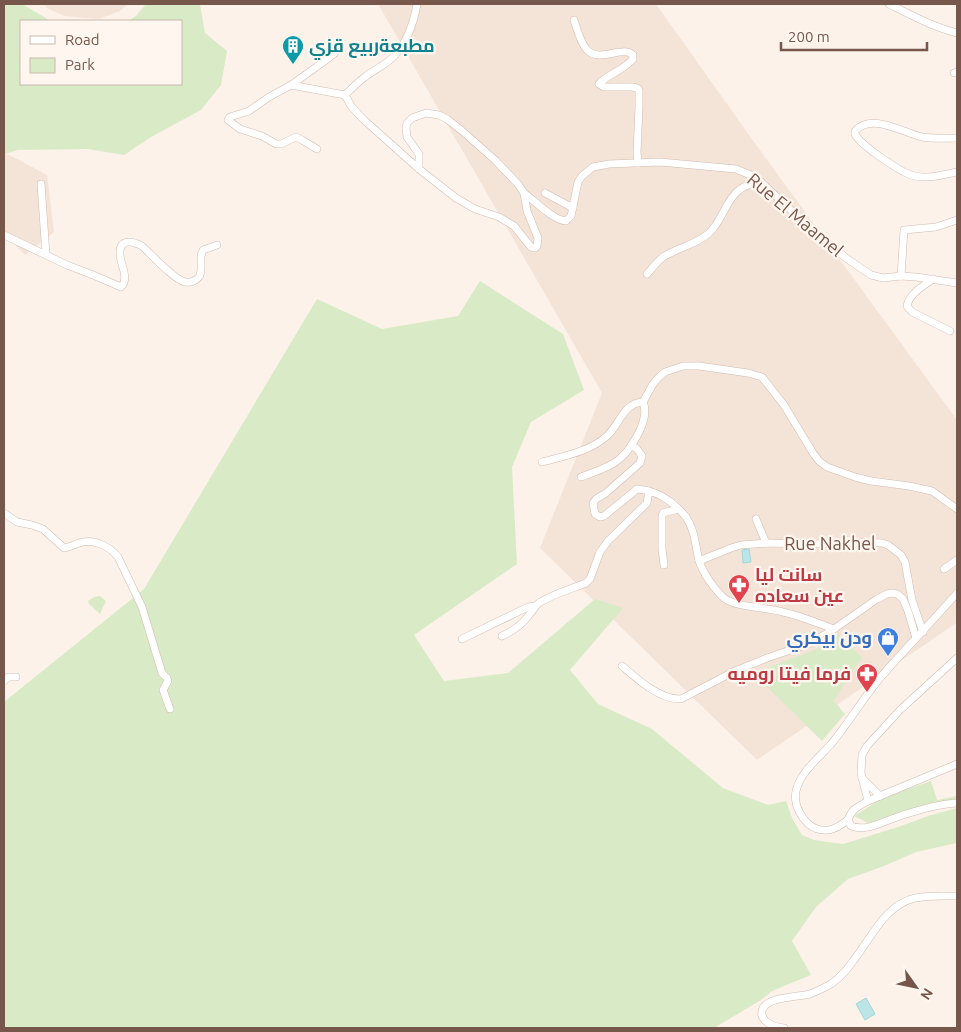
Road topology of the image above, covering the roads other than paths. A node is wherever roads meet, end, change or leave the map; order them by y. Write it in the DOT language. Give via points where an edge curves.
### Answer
graph roads {
  1 [pos="417,4"];
  2 [pos="889,4"];
  3 [pos="574,20"];
  4 [pos="957,33"];
  5 [pos="335,53"];
  6 [pos="291,85"];
  7 [pos="345,95"];
  8 [pos="957,138"];
  9 [pos="316,149"];
  10 [pos="638,163"];
  11 [pos="419,169"];
  12 [pos="957,172"];
  13 [pos="761,182"];
  14 [pos="41,184"];
  15 [pos="524,193"];
  16 [pos="545,193"];
  17 [pos="573,208"];
  18 [pos="957,220"];
  19 [pos="4,235"];
  20 [pos="217,246"];
  21 [pos="46,255"];
  22 [pos="647,274"];
  23 [pos="901,276"];
  24 [pos="933,279"];
  25 [pos="957,283"];
  26 [pos="950,331"];
  27 [pos="642,402"];
  28 [pos="631,445"];
  29 [pos="542,462"];
  30 [pos="581,477"];
  31 [pos="649,491"];
  32 [pos="678,509"];
  33 [pos="957,509"];
  34 [pos="4,513"];
  35 [pos="756,519"];
  36 [pos="766,543"];
  37 [pos="957,560"];
  38 [pos="699,561"];
  39 [pos="664,565"];
  40 [pos="944,569"];
  41 [pos="957,593"];
  42 [pos="535,606"];
  43 [pos="834,629"];
  44 [pos="923,632"];
  45 [pos="502,636"];
  46 [pos="916,638"];
  47 [pos="462,639"];
  48 [pos="957,658"];
  49 [pos="622,666"];
  50 [pos="16,677"];
  51 [pos="4,681"];
  52 [pos="170,709"];
  53 [pos="957,764"];
  54 [pos="862,778"];
  55 [pos="880,796"];
  56 [pos="868,801"];
  57 [pos="957,803"];
  58 [pos="848,820"];
  59 [pos="957,896"];
  60 [pos="784,1028"];
  1 -- 7 [label="street" via="407,36 396,54"];
  2 -- 4 [label="street"];
  3 -- 10 [label="street" via="587,50 604,55 630,51 634,55 628,64 599,84 639,90"];
  5 -- 6 [label="street"];
  6 -- 7 [label="street"];
  6 -- 9 [label="street" via="228,120 240,129 276,144 296,137"];
  7 -- 11 [label="street" via="364,120"];
  8 -- 12 [label="street" via="920,136 881,124 863,125 854,134 895,166 914,176 923,178"];
  10 -- 13 [label="street, Rue El Maamel" via="736,169"];
  10 -- 17 [label="street, Rue El Maamel" via="602,164 587,171 578,182"];
  11 -- 15 [label="street" via="418,154 406,137 407,123 412,118 434,113 461,130 507,172"];
  11 -- 15 [label="street" via="468,206 510,223 534,248 539,241 527,211"];
  13 -- 22 [label="street" via="740,189 708,233 662,258"];
  13 -- 23 [label="street, Rue El Maamel" via="857,266 883,278"];
  14 -- 21 [label="street"];
  15 -- 17 [label="street" via="563,222 570,218"];
  16 -- 17 [label="street"];
  18 -- 23 [label="street" via="936,227 904,230"];
  19 -- 21 [label="street"];
  20 -- 21 [label="street" via="203,250 200,276 186,282 176,278 142,246 126,242 120,248 124,276 124,286 121,287"];
  23 -- 24 [label="street, Rue El Maamel"];
  24 -- 25 [label="street, Rue El Maamel"];
  24 -- 26 [label="street" via="912,296 907,306 912,312"];
  27 -- 28 [label="street" via="644,417"];
  27 -- 29 [label="street" via="629,406 608,435 589,448"];
  27 -- 33 [label="street" via="658,377 683,366 762,377 784,405 813,453 827,467 871,481 932,491"];
  28 -- 30 [label="street" via="615,462"];
  28 -- 31 [label="street" via="642,456 640,463 596,499 593,503 595,514 604,516 637,489"];
  31 -- 32 [label="street" via="667,499"];
  31 -- 42 [label="street" via="647,503 600,552 590,579"];
  32 -- 38 [label="street" via="692,528"];
  32 -- 39 [label="street" via="662,516"];
  34 -- 52 [label="street" via="17,522 43,529 64,548 89,541 113,551 142,608 162,673 168,681 163,690"];
  35 -- 36 [label="street, Rue Nakhel"];
  36 -- 38 [label="street, Rue Nakhel" via="741,545"];
  36 -- 44 [label="street, Rue Nakhel" via="863,542 888,545 905,562 912,600"];
  37 -- 40 [label="street"];
  38 -- 43 [label="street" via="717,591 727,600 785,612"];
  41 -- 44 [label="street"];
  42 -- 45 [label="street" via="516,629"];
  42 -- 47 [label="street"];
  43 -- 46 [label="street" via="877,599 892,593 905,603"];
  43 -- 49 [label="street" via="810,643 735,671 681,699 658,692"];
  44 -- 46 [label="street"];
  46 -- 58 [label="street" via="879,679 800,783 797,803 804,820 812,827 829,830"];
  48 -- 54 [label="street" via="900,710 867,746 861,761"];
  50 -- 51 [label="street" via="8,677"];
  53 -- 55 [label="street"];
  54 -- 55 [label="street"];
  54 -- 56 [label="street"];
  55 -- 56 [label="street"];
  56 -- 58 [label="street" via="855,808"];
  57 -- 58 [label="street" via="922,809 864,828 851,826"];
  59 -- 60 [label="street" via="916,897 901,904 882,920 835,981 815,992 767,1003 762,1012 765,1020 770,1025"];
}
